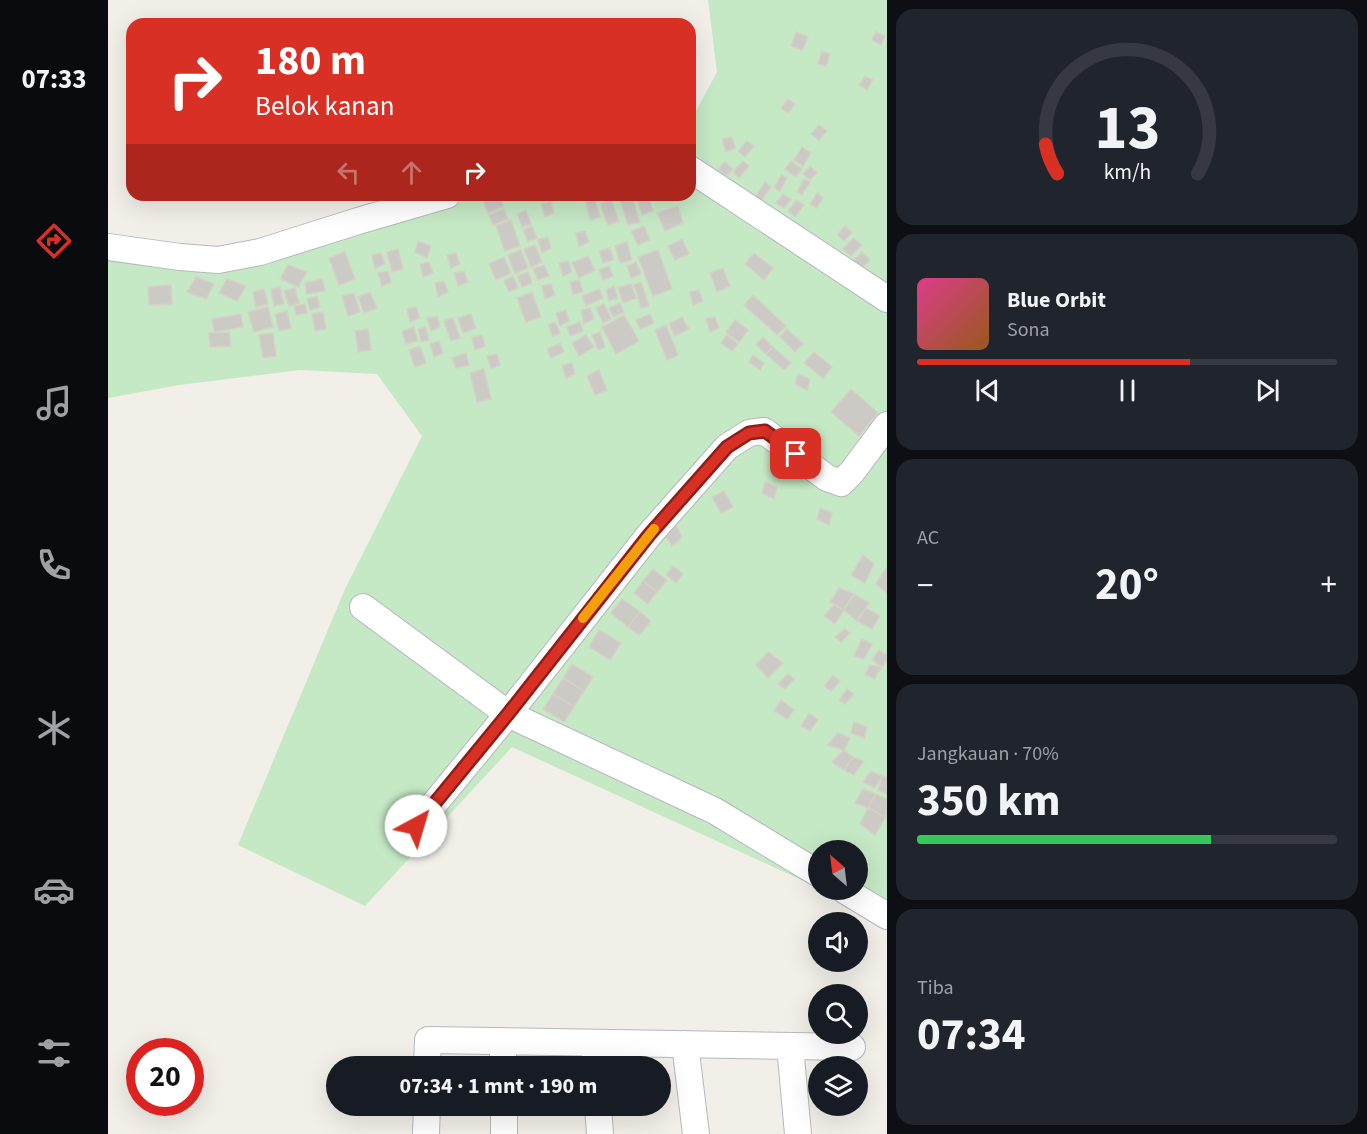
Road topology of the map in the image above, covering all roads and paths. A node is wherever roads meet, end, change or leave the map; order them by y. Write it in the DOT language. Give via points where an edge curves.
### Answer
graph roads {
  1 [pos="696,173"];
  2 [pos="426,201"];
  3 [pos="108,247"];
  4 [pos="887,299"];
  5 [pos="887,425"];
  6 [pos="363,607"];
  7 [pos="508,714"];
  8 [pos="416,826"];
  9 [pos="808,867"];
  10 [pos="861,900"];
  11 [pos="887,916"];
  12 [pos="685,1044"];
  13 [pos="790,1046"];
  14 [pos="852,1047"];
  15 [pos="503,1054"];
  16 [pos="595,1055"];
  17 [pos="427,1056"];
  18 [pos="427,1116"];
  19 [pos="504,1116"];
  20 [pos="599,1116"];
  21 [pos="426,1134"];
  22 [pos="504,1134"];
  23 [pos="600,1134"];
  24 [pos="696,1134"];
  25 [pos="798,1134"];
  1 -- 4 [label="street"];
  2 -- 3 [label="street" via="260,252 218,260"];
  5 -- 7 [label="street" via="841,483 827,478 765,431 749,433 727,447 649,535"];
  6 -- 7 [label="street"];
  7 -- 8 [label="street"];
  7 -- 9 [label="street" via="715,811"];
  10 -- 11 [label="street"];
  12 -- 13 [label="street"];
  12 -- 16 [label="street"];
  12 -- 24 [label="street"];
  13 -- 14 [label="street"];
  13 -- 25 [label="street"];
  15 -- 16 [label="street"];
  15 -- 17 [label="street" via="428,1040"];
  18 -- 21 [label="street"];
  19 -- 22 [label="street"];
  20 -- 23 [label="street"];
}
